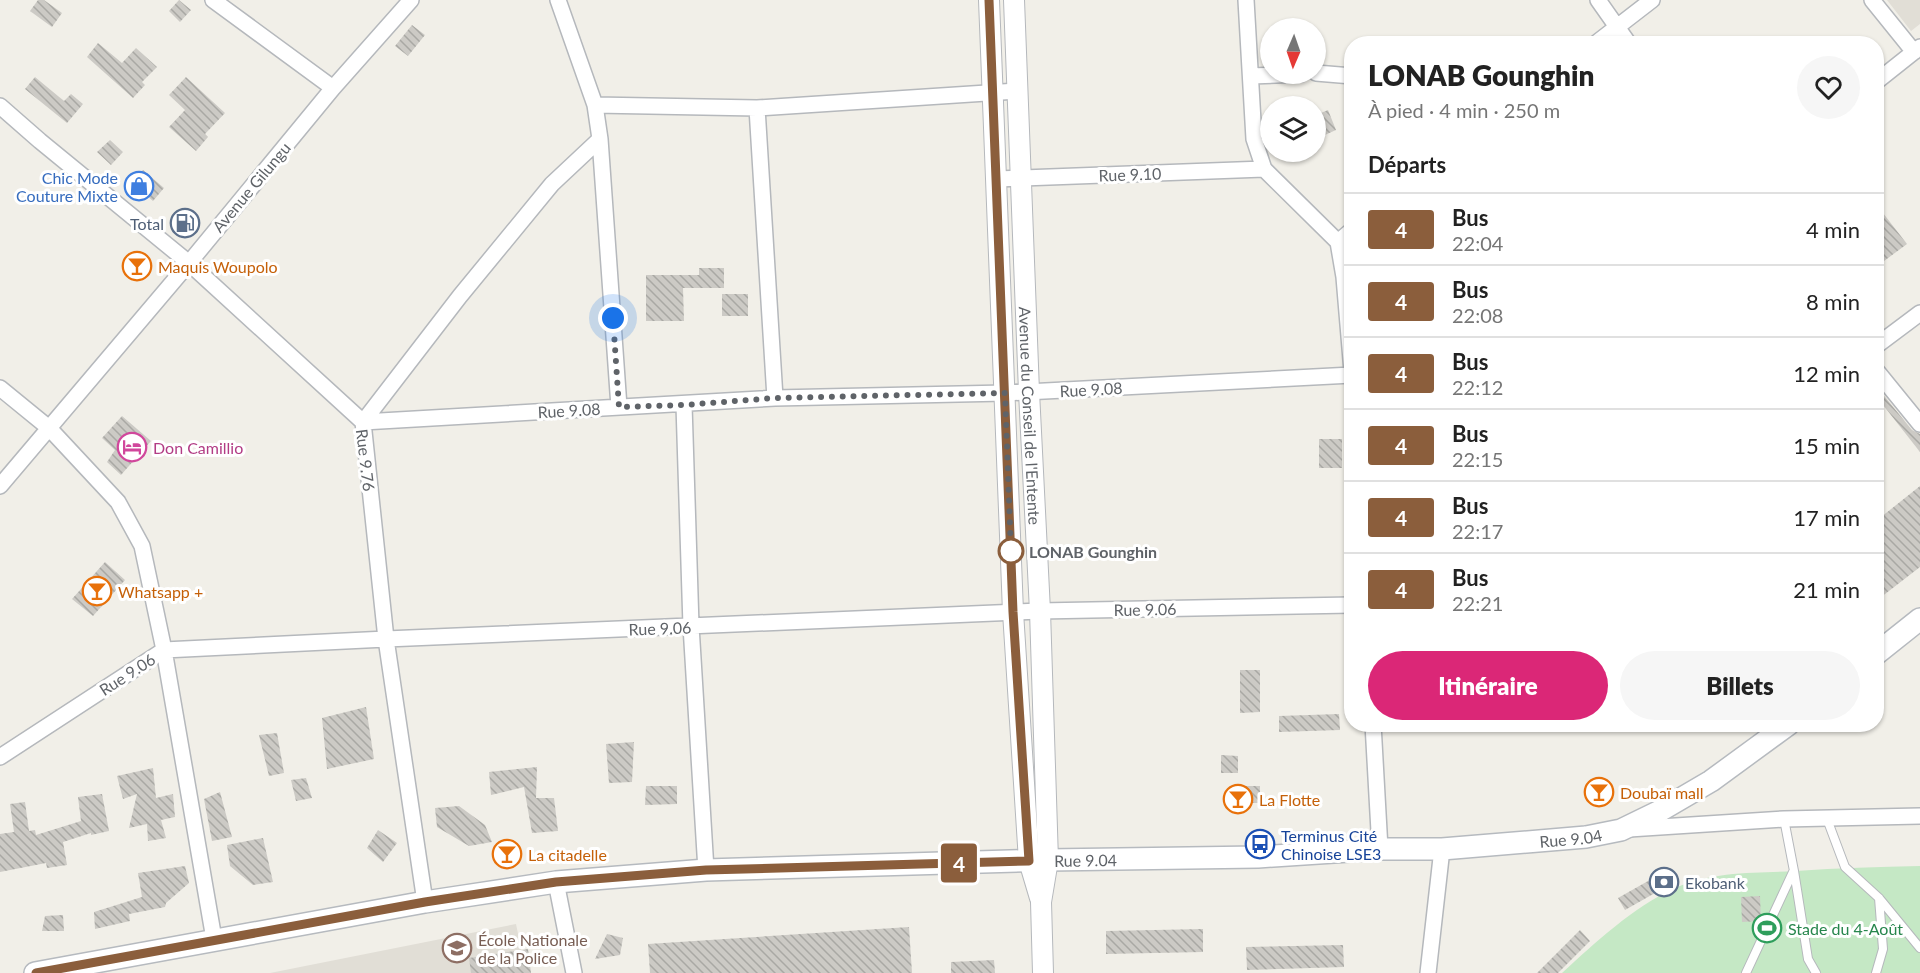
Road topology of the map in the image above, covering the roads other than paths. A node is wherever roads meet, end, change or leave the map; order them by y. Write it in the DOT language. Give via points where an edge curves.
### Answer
graph roads {
  1 [pos="213,0"];
  2 [pos="411,0"];
  3 [pos="558,0"];
  4 [pos="989,0"];
  5 [pos="1014,0"];
  6 [pos="1246,0"];
  7 [pos="1598,0"];
  8 [pos="1652,0"];
  9 [pos="1872,0"];
  10 [pos="1617,27"];
  11 [pos="1605,36"];
  12 [pos="1623,36"];
  13 [pos="1917,50"];
  14 [pos="1326,74"];
  15 [pos="1344,75"];
  16 [pos="1251,76"];
  17 [pos="1260,76"];
  18 [pos="1884,76"];
  19 [pos="333,88"];
  20 [pos="1017,91"];
  21 [pos="993,94"];
  22 [pos="595,105"];
  23 [pos="0,106"];
  24 [pos="758,108"];
  25 [pos="600,139"];
  26 [pos="1264,169"];
  27 [pos="1020,178"];
  28 [pos="996,179"];
  29 [pos="1344,237"];
  30 [pos="1338,242"];
  31 [pos="189,263"];
  32 [pos="1344,277"];
  33 [pos="1920,313"];
  34 [pos="1884,340"];
  35 [pos="1344,373"];
  36 [pos="1884,380"];
  37 [pos="0,388"];
  38 [pos="1029,392"];
  39 [pos="1005,393"];
  40 [pos="775,398"];
  41 [pos="684,405"];
  42 [pos="619,407"];
  43 [pos="363,423"];
  44 [pos="1920,424"];
  45 [pos="49,428"];
  46 [pos="0,486"];
  47 [pos="1344,605"];
  48 [pos="1040,611"];
  49 [pos="1013,612"];
  50 [pos="1920,619"];
  51 [pos="692,626"];
  52 [pos="386,639"];
  53 [pos="1884,648"];
  54 [pos="164,650"];
  55 [pos="1373,732"];
  56 [pos="1766,732"];
  57 [pos="0,757"];
  58 [pos="1920,816"];
  59 [pos="1784,819"];
  60 [pos="1827,819"];
  61 [pos="1621,830"];
  62 [pos="1380,849"];
  63 [pos="1442,849"];
  64 [pos="1038,861"];
  65 [pos="706,870"];
  66 [pos="1794,871"];
  67 [pos="556,882"];
  68 [pos="1879,898"];
  69 [pos="425,902"];
  70 [pos="214,939"];
  71 [pos="1920,948"];
  72 [pos="35,973"];
  73 [pos="574,973"];
  74 [pos="1043,973"];
  75 [pos="1428,973"];
  76 [pos="1746,973"];
  77 [pos="1816,973"];
  78 [pos="1876,973"];
  1 -- 19 [label="street"];
  2 -- 19 [label="street, Avenue Gilungu"];
  3 -- 22 [label="street"];
  4 -- 21 [label="street, Avenue du Conseil de l'Entente"];
  5 -- 20 [label="street, Avenue du Conseil de l'Entente"];
  6 -- 16 [label="street"];
  7 -- 10 [label="street"];
  8 -- 10 [label="street"];
  9 -- 13 [label="street"];
  10 -- 11 [label="street"];
  10 -- 12 [label="street"];
  13 -- 18 [label="street"];
  14 -- 15 [label="street"];
  16 -- 17 [label="street"];
  16 -- 26 [label="street" via="1254,139"];
  19 -- 31 [label="street, Avenue Gilungu"];
  20 -- 21 [label="street"];
  20 -- 27 [label="street, Avenue du Conseil de l'Entente"];
  21 -- 24 [label="street"];
  21 -- 28 [label="street, Avenue du Conseil de l'Entente"];
  22 -- 24 [label="street"];
  22 -- 25 [label="street"];
  23 -- 31 [label="street, Rue 9.76"];
  24 -- 40 [label="street"];
  25 -- 42 [label="street"];
  25 -- 43 [label="street" via="545,192"];
  26 -- 27 [label="street, Rue 9.10"];
  26 -- 30 [label="street"];
  27 -- 28 [label="street, Rue 9.10"];
  27 -- 38 [label="street, Avenue du Conseil de l'Entente"];
  28 -- 39 [label="street, Avenue du Conseil de l'Entente"];
  29 -- 30 [label="street"];
  30 -- 32 [label="street"];
  31 -- 43 [label="street, Rue 9.76"];
  31 -- 45 [label="street, Avenue Gilungu"];
  33 -- 34 [label="street"];
  35 -- 38 [label="street, Rue 9.08"];
  36 -- 44 [label="street"];
  37 -- 45 [label="street"];
  38 -- 39 [label="street, Rue 9.08"];
  38 -- 48 [label="street, Avenue du Conseil de l'Entente"];
  39 -- 40 [label="street, Rue 9.08"];
  39 -- 49 [label="street, Avenue du Conseil de l'Entente"];
  40 -- 41 [label="street, Rue 9.08"];
  41 -- 42 [label="street, Rue 9.08"];
  41 -- 51 [label="street"];
  42 -- 43 [label="street, Rue 9.08"];
  43 -- 52 [label="street, Rue 9.76"];
  45 -- 46 [label="street, Avenue Gilungu"];
  45 -- 54 [label="street" via="118,501 142,546"];
  47 -- 48 [label="street, Rue 9.06"];
  48 -- 49 [label="street, Rue 9.06"];
  48 -- 64 [label="street, Avenue du Conseil de l'Entente"];
  49 -- 51 [label="street, Rue 9.06"];
  49 -- 64 [label="street, Avenue du Conseil de l'Entente"];
  50 -- 53 [label="main road"];
  51 -- 52 [label="street, Rue 9.06"];
  51 -- 65 [label="street"];
  52 -- 54 [label="street, Rue 9.06"];
  52 -- 69 [label="street, Rue 9.76"];
  54 -- 57 [label="street, Rue 9.06"];
  54 -- 70 [label="street"];
  55 -- 62 [label="street"];
  56 -- 61 [label="main road, Rue 9.04" via="1711,781"];
  58 -- 60 [label="street"];
  59 -- 60 [label="street"];
  59 -- 61 [label="street"];
  59 -- 66 [label="lane"];
  60 -- 68 [label="lane" via="1845,867"];
  61 -- 63 [label="main road, Rue 9.04" via="1586,837"];
  62 -- 63 [label="main road, Rue 9.04"];
  62 -- 64 [label="main road, Rue 9.04" via="1258,857"];
  63 -- 75 [label="street"];
  64 -- 65 [label="main road, Rue 9.04"];
  64 -- 74 [label="street, Avenue du Conseil de l'Entente"];
  65 -- 67 [label="main road, Rue 9.04"];
  66 -- 76 [label="lane"];
  66 -- 77 [label="lane" via="1808,959"];
  67 -- 69 [label="main road, Rue 9.04"];
  67 -- 73 [label="street"];
  68 -- 71 [label="lane"];
  68 -- 78 [label="lane" via="1883,949"];
  69 -- 70 [label="main road, Rue 9.04"];
  70 -- 72 [label="main road, Rue 9.04"];
}
